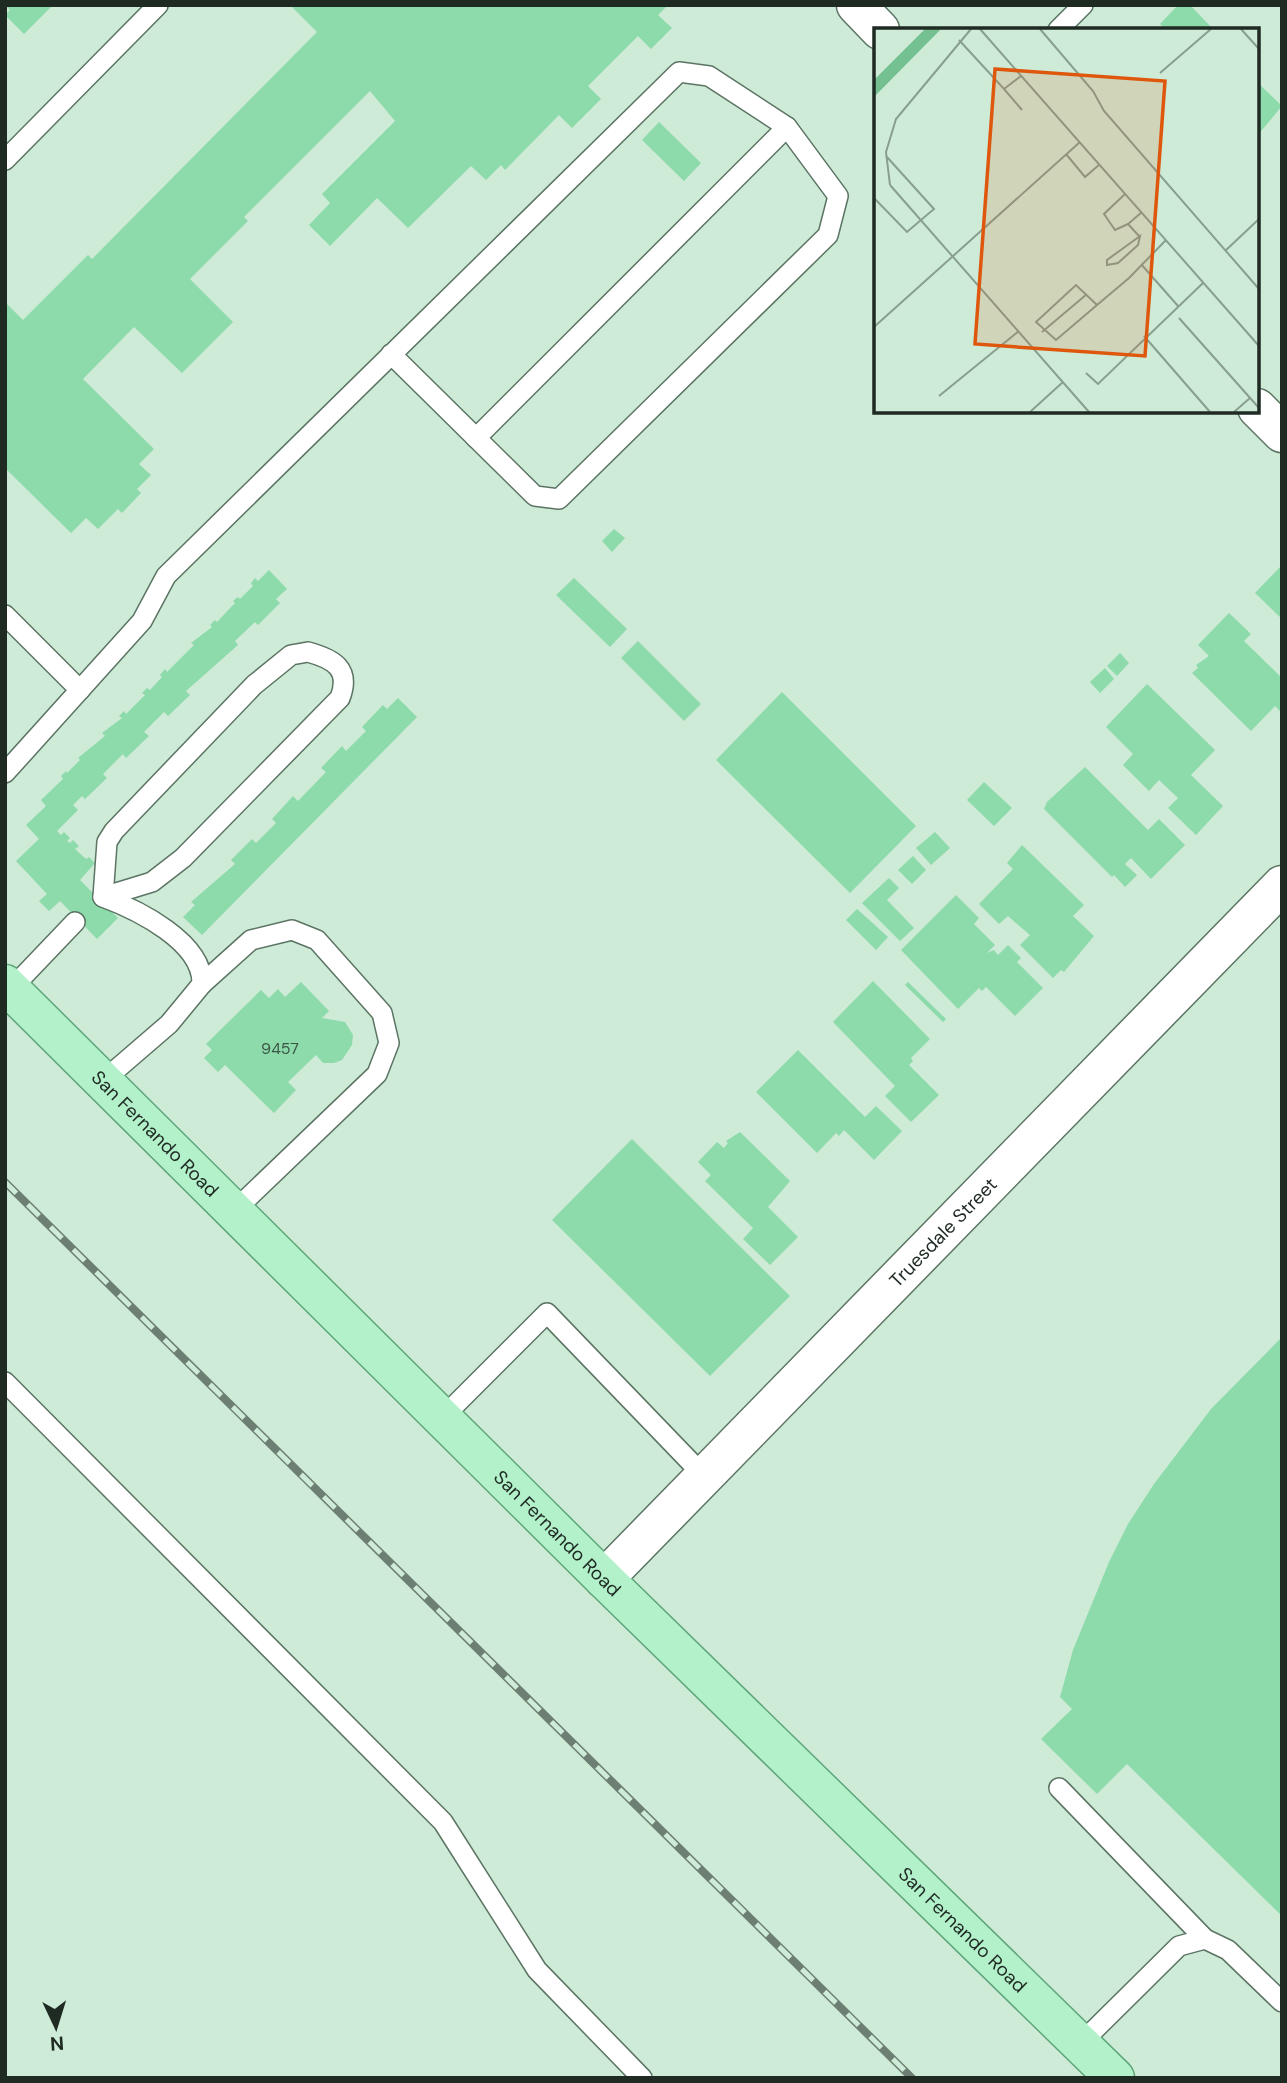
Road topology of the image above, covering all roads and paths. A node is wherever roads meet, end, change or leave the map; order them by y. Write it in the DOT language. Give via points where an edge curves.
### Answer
graph roads {
  1 [pos="158,5"];
  2 [pos="856,5"];
  3 [pos="1083,5"];
  4 [pos="878,28"];
  5 [pos="1060,28"];
  6 [pos="788,127"];
  7 [pos="9,148"];
  8 [pos="391,354"];
  9 [pos="1259,410"];
  10 [pos="1282,433"];
  11 [pos="476,438"];
  12 [pos="6,616"];
  13 [pos="80,690"];
  14 [pos="5,774"];
  15 [pos="1282,885"];
  16 [pos="103,897"];
  17 [pos="75,922"];
  18 [pos="202,984"];
  19 [pos="8,987"];
  20 [pos="104,1080"];
  21 [pos="235,1210"];
  22 [pos="5,1382"];
  23 [pos="442,1418"];
  24 [pos="705,1477"];
  25 [pos="604,1579"];
  26 [pos="1059,1788"];
  27 [pos="1205,1939"];
  28 [pos="1282,2002"];
  29 [pos="1080,2044"];
  30 [pos="642,2078"];
  31 [pos="1115,2078"];
  1 -- 7 [label="lane"];
  2 -- 4 [label="street"];
  3 -- 5 [label="lane"];
  6 -- 8 [label="lane" via="709,76 679,72"];
  6 -- 11 [label="lane"];
  6 -- 11 [label="lane" via="838,196 828,235 559,499 535,496"];
  8 -- 11 [label="lane"];
  8 -- 13 [label="lane" via="166,576 142,621"];
  9 -- 10 [label="street"];
  12 -- 13 [label="lane"];
  13 -- 14 [label="lane"];
  15 -- 24 [label="street, Truesdale Street"];
  16 -- 16 [label="lane" via="107,842 114,831 254,685 290,655 308,652 333,660 345,680 340,698 183,858 152,883"];
  16 -- 18 [label="lane" via="133,908 185,946 202,970"];
  17 -- 19 [label="lane"];
  18 -- 20 [label="lane" via="169,1024"];
  18 -- 21 [label="lane" via="251,940 292,930 317,940 382,1013 389,1043 377,1074"];
  19 -- 20 [label="main road, San Fernando Road"];
  20 -- 21 [label="main road, San Fernando Road"];
  21 -- 23 [label="main road, San Fernando Road"];
  22 -- 30 [label="lane" via="443,1822 537,1970"];
  23 -- 24 [label="lane" via="547,1313"];
  23 -- 25 [label="main road, San Fernando Road"];
  24 -- 25 [label="street, Truesdale Street"];
  25 -- 29 [label="main road, San Fernando Road"];
  26 -- 27 [label="lane"];
  27 -- 28 [label="lane" via="1227,1950"];
  27 -- 29 [label="lane" via="1180,1946"];
  29 -- 31 [label="main road, San Fernando Road"];
}
